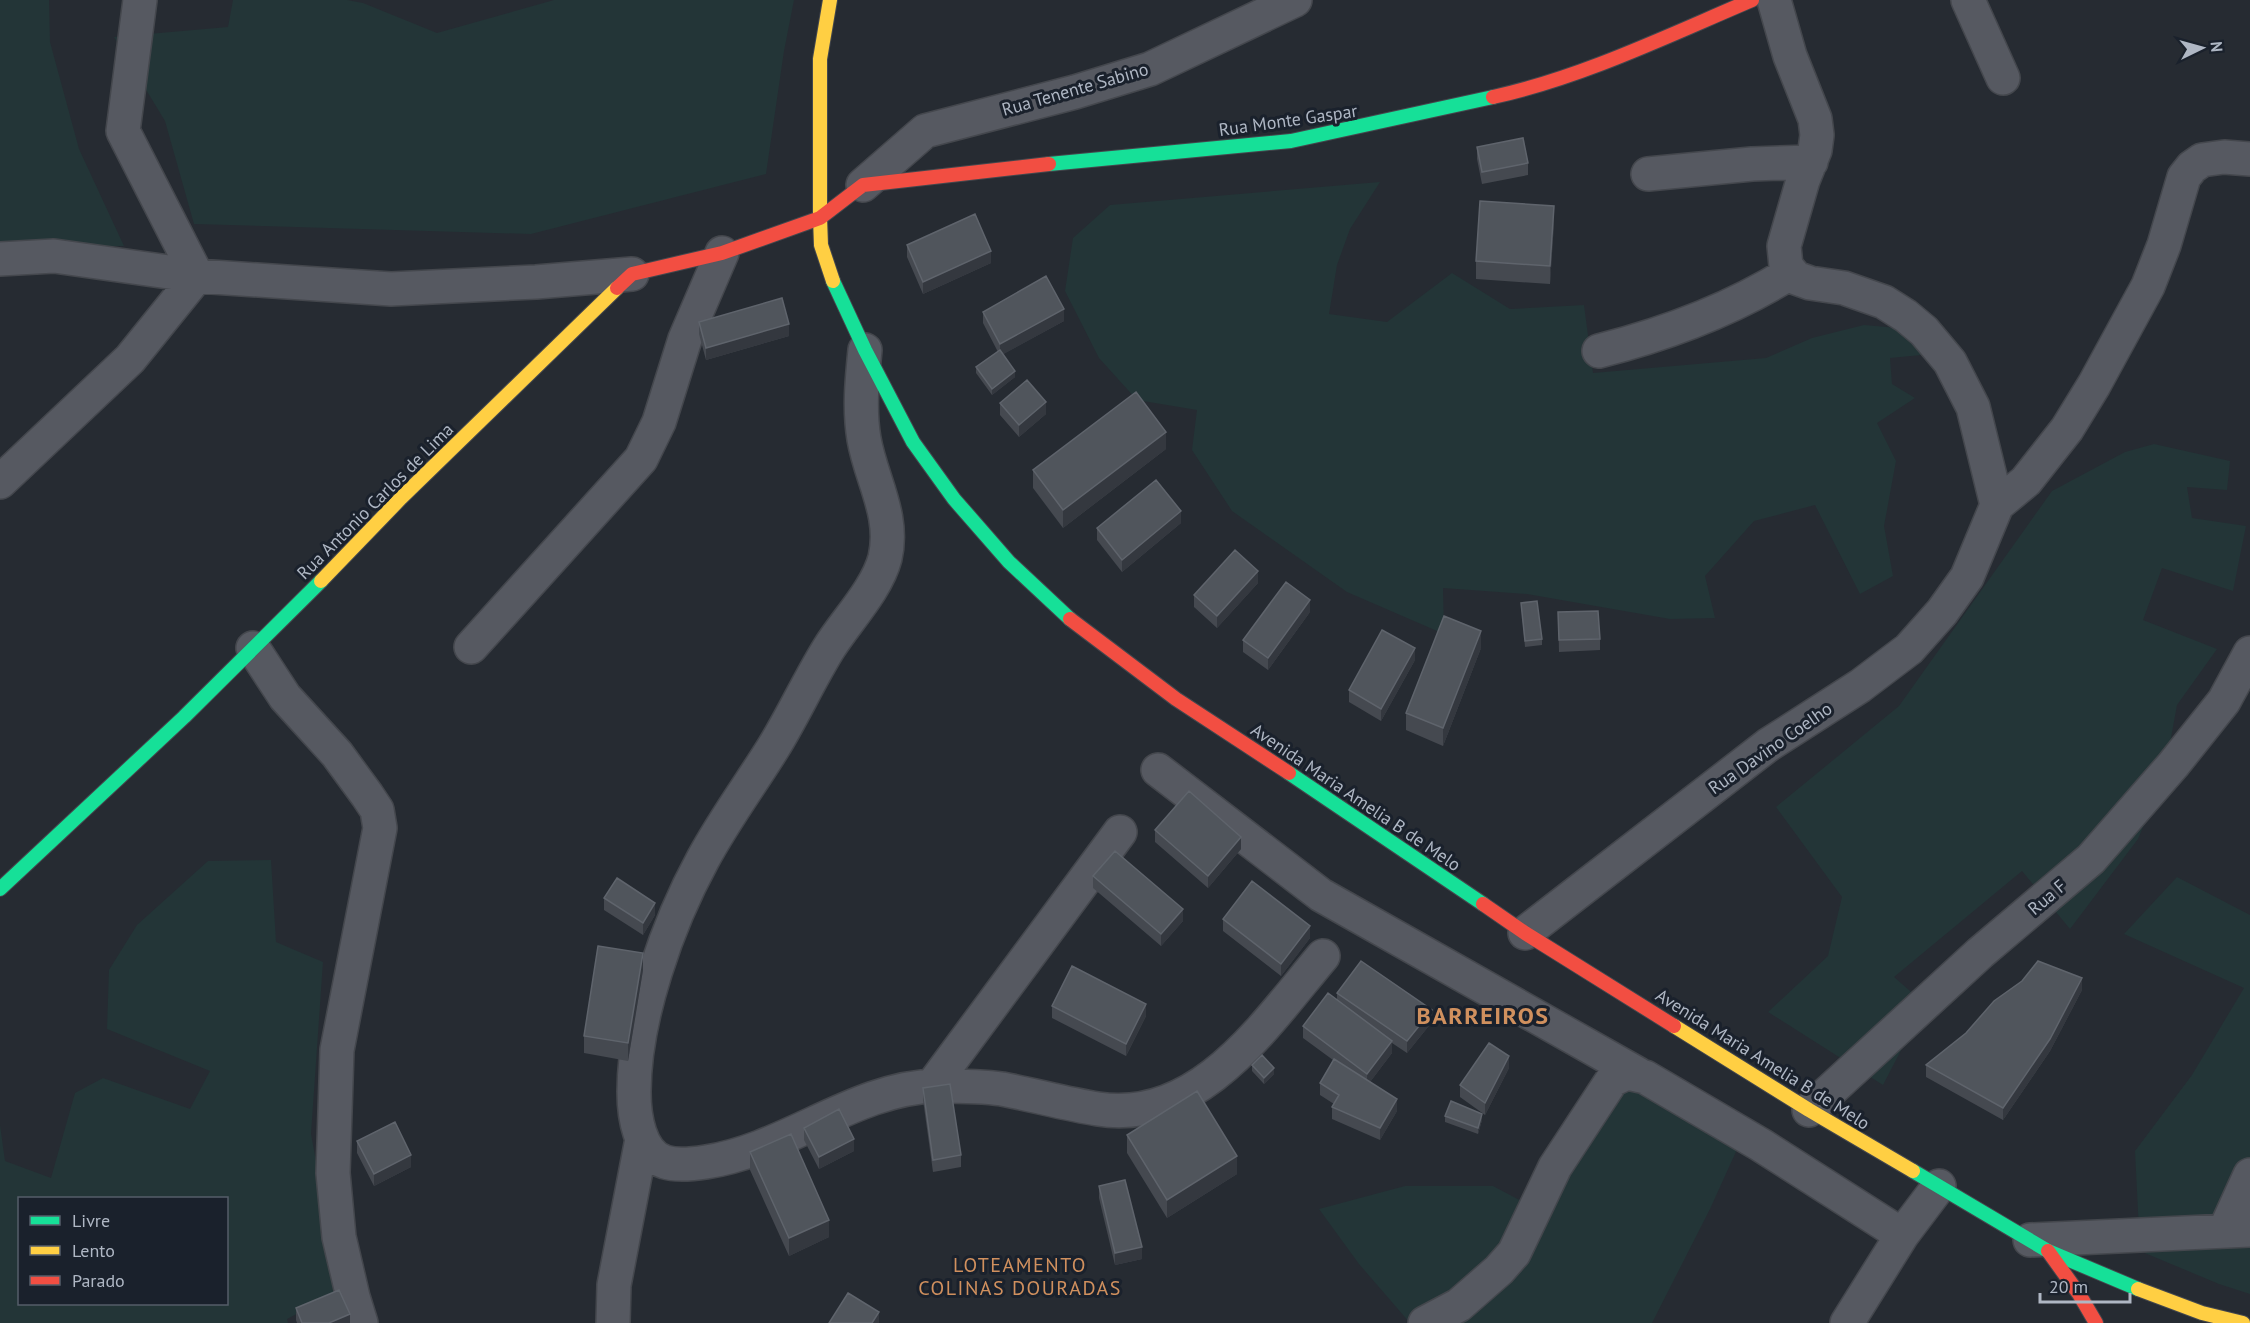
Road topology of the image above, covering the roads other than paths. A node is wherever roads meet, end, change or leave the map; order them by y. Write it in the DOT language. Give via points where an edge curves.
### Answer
graph roads {
  1 [pos="140,0"];
  2 [pos="830,0"];
  3 [pos="1294,0"];
  4 [pos="1752,0"];
  5 [pos="1774,0"];
  6 [pos="1968,0"];
  7 [pos="2003,78"];
  8 [pos="2250,159"];
  9 [pos="1811,162"];
  10 [pos="1648,174"];
  11 [pos="863,184"];
  12 [pos="820,218"];
  13 [pos="722,254"];
  14 [pos="0,260"];
  15 [pos="1790,273"];
  16 [pos="632,274"];
  17 [pos="197,276"];
  18 [pos="865,350"];
  19 [pos="1599,351"];
  20 [pos="0,482"];
  21 [pos="1997,505"];
  22 [pos="253,648"];
  23 [pos="471,648"];
  24 [pos="2250,653"];
  25 [pos="1158,771"];
  26 [pos="1120,832"];
  27 [pos="0,889"];
  28 [pos="1525,933"];
  29 [pos="1323,956"];
  30 [pos="1638,1074"];
  31 [pos="932,1086"];
  32 [pos="1809,1110"];
  33 [pos="642,1139"];
  34 [pos="2250,1175"];
  35 [pos="1939,1186"];
  36 [pos="2237,1230"];
  37 [pos="1902,1235"];
  38 [pos="2039,1245"];
  39 [pos="361,1323"];
  40 [pos="613,1323"];
  41 [pos="1425,1323"];
  42 [pos="1847,1323"];
  43 [pos="2096,1323"];
  44 [pos="2243,1323"];
  1 -- 17 [label="street" via="123,131"];
  2 -- 12 [label="street, Avenida Maria Amelia B de Melo" via="820,59"];
  3 -- 11 [label="street, Rua Tenente Sabino" via="1150,69 925,130"];
  4 -- 11 [label="street, Rua Monte Gaspar" via="1590,68 1517,92 1363,128 1291,141"];
  5 -- 9 [label="street" via="1790,56 1815,119 1817,135"];
  6 -- 7 [label="street"];
  8 -- 21 [label="street" via="2224,157 2202,160 2192,166 2184,177 2148,285 2094,386 2067,429 2026,481"];
  9 -- 10 [label="street"];
  9 -- 15 [label="street" via="1784,246"];
  11 -- 12 [label="street"];
  12 -- 13 [label="street"];
  12 -- 18 [label="street, Avenida Maria Amelia B de Melo" via="821,245 830,274"];
  13 -- 16 [label="street"];
  13 -- 23 [label="street" via="685,339 659,422 641,459"];
  14 -- 17 [label="street" via="54,256"];
  15 -- 19 [label="street" via="1756,294 1667,332"];
  15 -- 21 [label="street" via="1810,283 1844,288 1884,302 1924,331 1950,362 1973,407"];
  16 -- 17 [label="street" via="390,289"];
  16 -- 22 [label="street, Rua Antonio Carlos de Lima"];
  17 -- 20 [label="street" via="130,359"];
  18 -- 28 [label="street, Avenida Maria Amelia B de Melo" via="913,442 954,499 1009,562 1068,618 1176,699"];
  18 -- 33 [label="street" via="861,402 864,440 886,513 884,563 702,861 671,928 642,1025 634,1070 634,1109"];
  21 -- 28 [label="street, Rua Davino Coelho" via="1967,577 1909,649 1860,686 1768,745"];
  22 -- 27 [label="street, Rua Antonio Carlos de Lima"];
  22 -- 39 [label="street" via="285,697 368,795 377,810 380,828 337,1050 333,1173 339,1237"];
  24 -- 32 [label="street, Rua F" via="2224,701 2091,858 1980,953"];
  25 -- 30 [label="street" via="1321,895"];
  26 -- 31 [label="street"];
  28 -- 32 [label="street, Avenida Maria Amelia B de Melo"];
  29 -- 31 [label="street" via="1230,1063 1173,1101 1123,1111 1101,1110 1000,1089"];
  30 -- 37 [label="street" via="1761,1145"];
  30 -- 41 [label="street" via="1619,1075 1599,1098 1555,1167 1514,1253 1460,1305"];
  31 -- 33 [label="street" via="868,1101 757,1150 724,1159 667,1163 652,1153"];
  32 -- 35 [label="street, Avenida Maria Amelia B de Melo"];
  33 -- 40 [label="street" via="614,1285"];
  34 -- 36 [label="street"];
  35 -- 37 [label="street"];
  35 -- 38 [label="street, Avenida Maria Amelia B de Melo"];
  36 -- 38 [label="street"];
  37 -- 42 [label="street"];
  38 -- 43 [label="street" via="2079,1294"];
  38 -- 44 [label="street, Avenida Maria Amelia B de Melo" via="2155,1296"];
}
